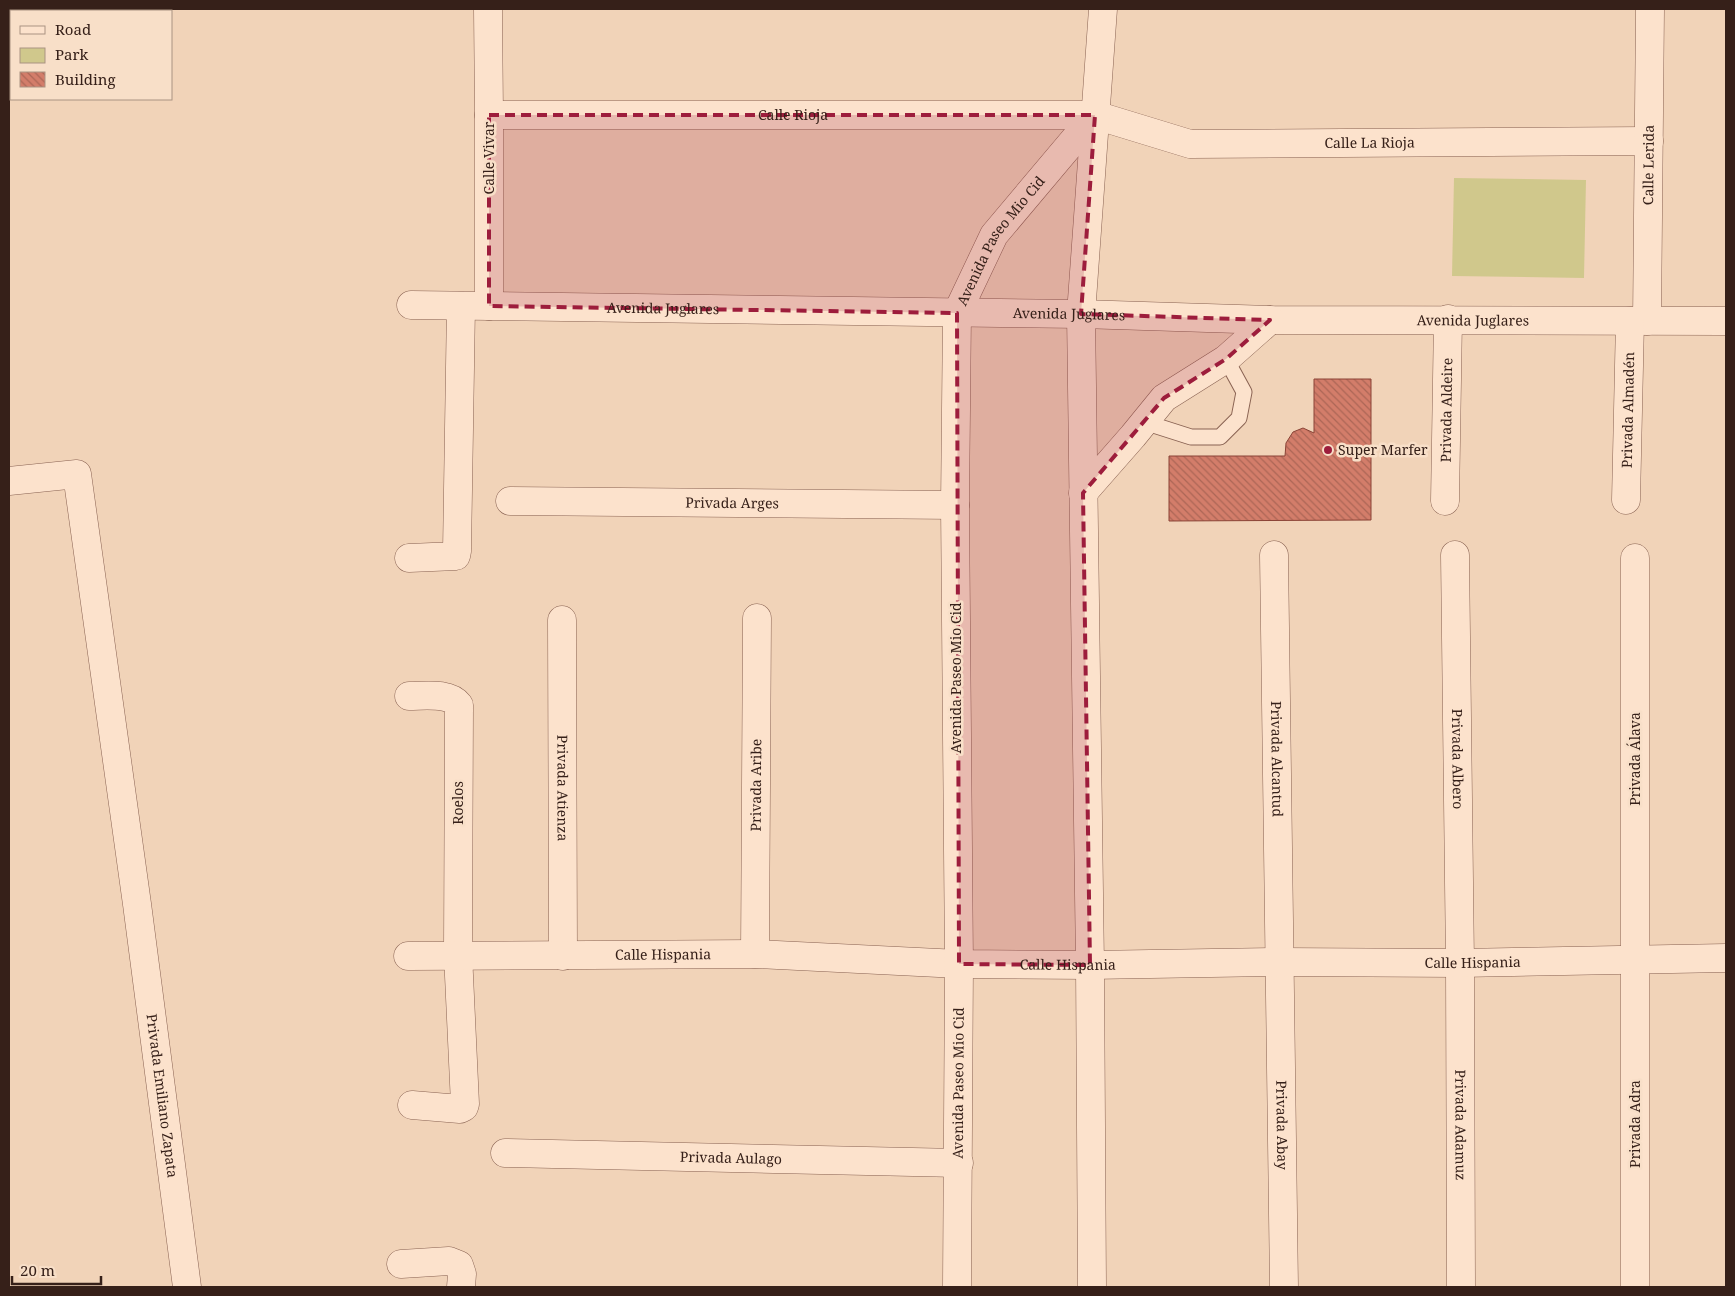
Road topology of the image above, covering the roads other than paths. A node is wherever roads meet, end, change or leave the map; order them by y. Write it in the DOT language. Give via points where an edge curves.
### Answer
graph roads {
  1 [pos="488,9"];
  2 [pos="1103,9"];
  3 [pos="1650,9"];
  4 [pos="489,115"];
  5 [pos="1095,115"];
  6 [pos="1649,141"];
  7 [pos="411,305"];
  8 [pos="461,306"];
  9 [pos="489,306"];
  10 [pos="957,313"];
  11 [pos="1081,314"];
  12 [pos="1448,319"];
  13 [pos="1270,320"];
  14 [pos="1726,320"];
  15 [pos="1639,321"];
  16 [pos="1226,359"];
  17 [pos="1144,422"];
  18 [pos="9,481"];
  19 [pos="1083,493"];
  20 [pos="1626,500"];
  21 [pos="510,501"];
  22 [pos="1445,501"];
  23 [pos="955,505"];
  24 [pos="1274,555"];
  25 [pos="1455,555"];
  26 [pos="409,558"];
  27 [pos="1635,558"];
  28 [pos="757,618"];
  29 [pos="562,620"];
  30 [pos="409,696"];
  31 [pos="458,954"];
  32 [pos="754,954"];
  33 [pos="408,956"];
  34 [pos="563,956"];
  35 [pos="1726,958"];
  36 [pos="1634,960"];
  37 [pos="1279,962"];
  38 [pos="1460,963"];
  39 [pos="959,964"];
  40 [pos="1090,965"];
  41 [pos="412,1105"];
  42 [pos="505,1152"];
  43 [pos="959,1163"];
  44 [pos="401,1264"];
  45 [pos="187,1287"];
  46 [pos="462,1287"];
  47 [pos="957,1287"];
  48 [pos="1092,1287"];
  49 [pos="1284,1287"];
  50 [pos="1460,1287"];
  51 [pos="1635,1287"];
  1 -- 4 [label="street, Calle Vivar"];
  2 -- 5 [label="street"];
  3 -- 6 [label="street, Calle Lerida"];
  4 -- 5 [label="street, Calle Rioja"];
  4 -- 9 [label="street, Calle Vivar"];
  5 -- 6 [label="street, Calle La Rioja" via="1190,144"];
  5 -- 10 [label="street, Avenida Paseo Mio Cid" via="994,235"];
  5 -- 11 [label="street"];
  6 -- 15 [label="street, Calle Lerida"];
  7 -- 8 [label="street, Avenida Juglares"];
  8 -- 9 [label="street, Avenida Juglares"];
  8 -- 26 [label="street" via="456,556"];
  9 -- 10 [label="street, Avenida Juglares"];
  10 -- 11 [label="street, Avenida Juglares"];
  10 -- 23 [label="street, Avenida Paseo Mio Cid"];
  11 -- 13 [label="street, Avenida Juglares"];
  11 -- 19 [label="street"];
  12 -- 13 [label="street, Avenida Juglares"];
  12 -- 15 [label="street, Avenida Juglares"];
  12 -- 22 [label="street, Privada Aldeire"];
  13 -- 16 [label="street"];
  14 -- 15 [label="street, Avenida Juglares"];
  15 -- 20 [label="street, Privada Almadén"];
  16 -- 17 [label="street" via="1164,398"];
  16 -- 17 [label="lane" via="1244,392 1239,418 1220,437 1191,437"];
  17 -- 19 [label="street"];
  18 -- 45 [label="street, Privada Emiliano Zapata" via="76,474"];
  19 -- 40 [label="street"];
  21 -- 23 [label="street, Privada Arges"];
  23 -- 39 [label="street, Avenida Paseo Mio Cid"];
  24 -- 37 [label="street, Privada Alcantud"];
  25 -- 38 [label="street, Privada Albero"];
  27 -- 36 [label="street, Privada Álava"];
  28 -- 32 [label="street, Privada Aribe"];
  29 -- 34 [label="street, Privada Atienza"];
  30 -- 31 [label="street, Roelos" via="448,697 459,705"];
  31 -- 33 [label="street, Calle Hispania"];
  31 -- 34 [label="street, Calle Hispania"];
  31 -- 41 [label="street" via="464,1108"];
  32 -- 34 [label="street, Calle Hispania"];
  32 -- 39 [label="street, Calle Hispania"];
  35 -- 36 [label="street, Calle Hispania"];
  36 -- 38 [label="street, Calle Hispania"];
  36 -- 51 [label="street, Privada Adra"];
  37 -- 38 [label="street, Calle Hispania"];
  37 -- 40 [label="street, Calle Hispania"];
  37 -- 49 [label="street, Privada Abay"];
  38 -- 50 [label="street, Privada Adamuz"];
  39 -- 40 [label="street, Calle Hispania"];
  39 -- 43 [label="street, Avenida Paseo Mio Cid"];
  40 -- 48 [label="street"];
  42 -- 43 [label="street, Privada Aulago"];
  43 -- 47 [label="street, Avenida Paseo Mio Cid"];
  44 -- 46 [label="street" via="449,1261 459,1265"];
}
